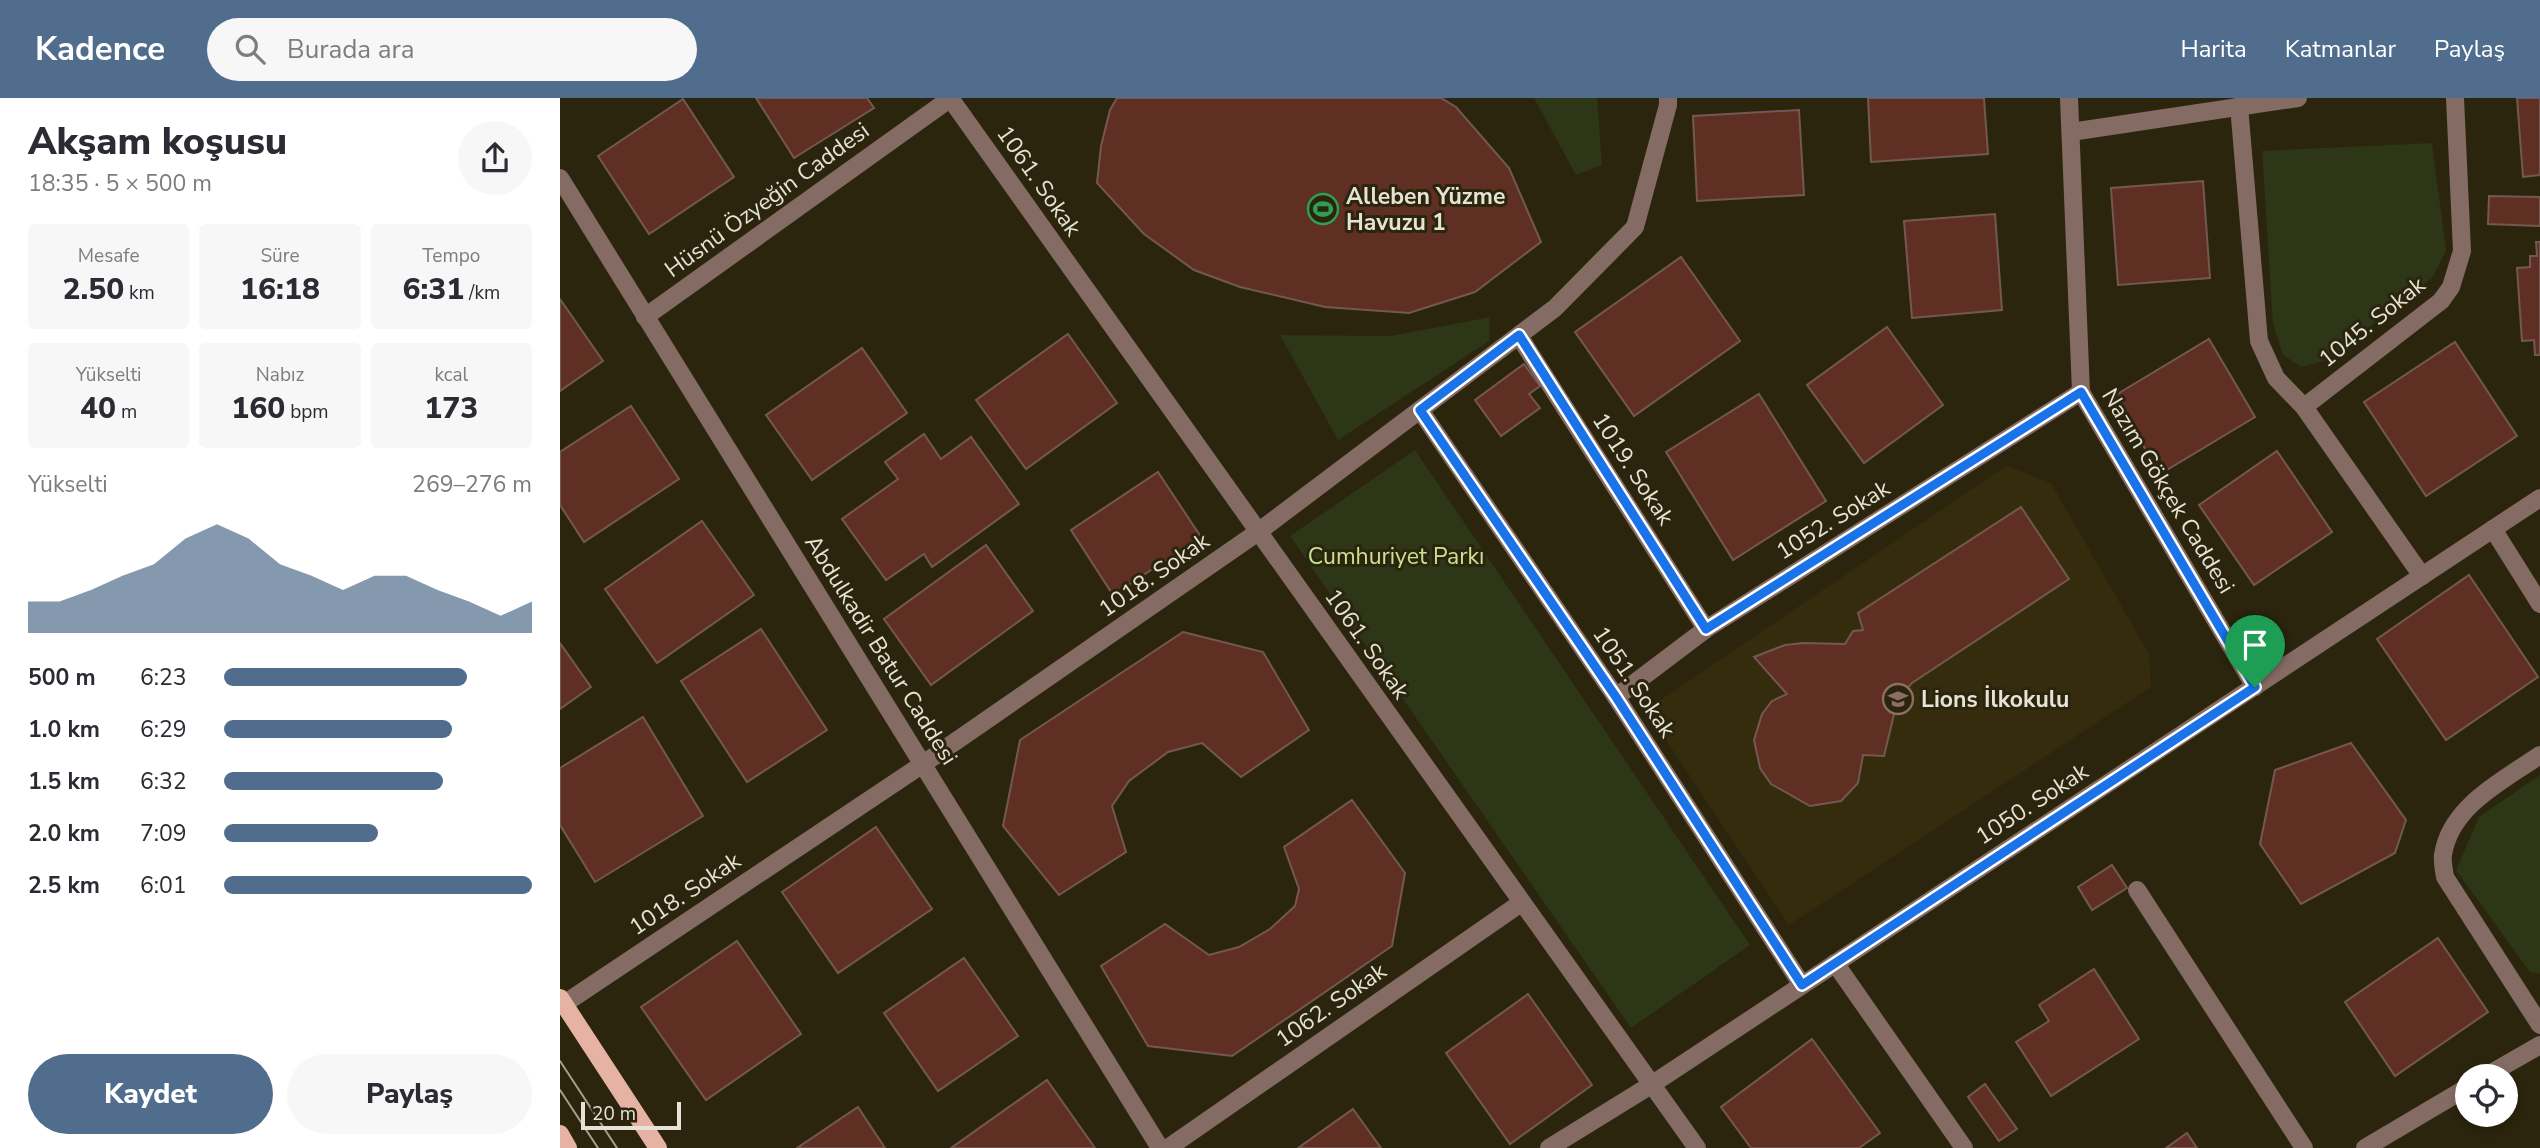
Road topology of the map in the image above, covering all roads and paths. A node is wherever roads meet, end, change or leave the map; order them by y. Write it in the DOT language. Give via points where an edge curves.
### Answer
graph roads {
  1 [pos="950,98"];
  2 [pos="1668,98"];
  3 [pos="2069,98"];
  4 [pos="2298,98"];
  5 [pos="2455,98"];
  6 [pos="2239,106"];
  7 [pos="2071,132"];
  8 [pos="560,178"];
  9 [pos="645,317"];
  10 [pos="1519,335"];
  11 [pos="2081,392"];
  12 [pos="2304,407"];
  13 [pos="1420,410"];
  14 [pos="2540,498"];
  15 [pos="2493,529"];
  16 [pos="1258,532"];
  17 [pos="2422,576"];
  18 [pos="2540,604"];
  19 [pos="1706,629"];
  20 [pos="2255,687"];
  21 [pos="1616,697"];
  22 [pos="2540,755"];
  23 [pos="923,764"];
  24 [pos="2137,890"];
  25 [pos="1521,903"];
  26 [pos="1835,963"];
  27 [pos="1802,985"];
  28 [pos="562,1001"];
  29 [pos="2540,1025"];
  30 [pos="2540,1045"];
  31 [pos="2507,1064"];
  32 [pos="1651,1085"];
  33 [pos="2455,1095"];
  34 [pos="560,1135"];
  35 [pos="568,1148"];
  36 [pos="658,1148"];
  37 [pos="1160,1148"];
  38 [pos="1168,1148"];
  39 [pos="1549,1148"];
  40 [pos="1697,1148"];
  41 [pos="1964,1148"];
  42 [pos="2304,1148"];
  43 [pos="2365,1148"];
  1 -- 9 [label="street, Hüsnü Özyeğin Caddesi"];
  1 -- 16 [label="street, 1061. Sokak"];
  2 -- 10 [label="street, 1018. Sokak" via="1634,227 1555,308"];
  3 -- 7 [label="street, Nazım Gökçek Caddesi"];
  4 -- 6 [label="street"];
  5 -- 12 [label="street, 1045. Sokak" via="2462,251 2451,287 2441,301"];
  6 -- 7 [label="street"];
  6 -- 12 [label="street" via="2259,341 2276,378"];
  7 -- 11 [label="street, Nazım Gökçek Caddesi"];
  8 -- 9 [label="street, Abdulkadir Batur Caddesi"];
  9 -- 23 [label="street, Abdulkadir Batur Caddesi"];
  10 -- 13 [label="street, 1018. Sokak"];
  10 -- 19 [label="street, 1019. Sokak"];
  11 -- 19 [label="street, 1052. Sokak"];
  11 -- 20 [label="street, Nazım Gökçek Caddesi"];
  12 -- 17 [label="street"];
  13 -- 16 [label="street, 1018. Sokak"];
  13 -- 21 [label="street, 1051. Sokak"];
  14 -- 15 [label="street, 1050. Sokak"];
  15 -- 17 [label="street, 1050. Sokak"];
  15 -- 18 [label="street"];
  16 -- 23 [label="street, 1018. Sokak"];
  16 -- 25 [label="street, 1061. Sokak"];
  17 -- 20 [label="street, 1050. Sokak"];
  19 -- 21 [label="street, 1052. Sokak"];
  20 -- 26 [label="street, 1050. Sokak"];
  21 -- 27 [label="street, 1051. Sokak"];
  22 -- 29 [label="street" via="2473,802 2453,827 2442,856 2445,877"];
  23 -- 28 [label="street, 1018. Sokak"];
  23 -- 37 [label="street, Abdulkadir Batur Caddesi"];
  24 -- 42 [label="street"];
  25 -- 32 [label="street, 1061. Sokak"];
  25 -- 38 [label="street, 1062. Sokak"];
  26 -- 27 [label="street, 1050. Sokak"];
  26 -- 41 [label="street"];
  27 -- 32 [label="street, 1050. Sokak"];
  28 -- 36 [label="main road"];
  30 -- 31 [label="street"];
  32 -- 39 [label="street, 1050. Sokak"];
  32 -- 40 [label="street, 1061. Sokak"];
  33 -- 43 [label="street"];
  34 -- 35 [label="main road"];
}
